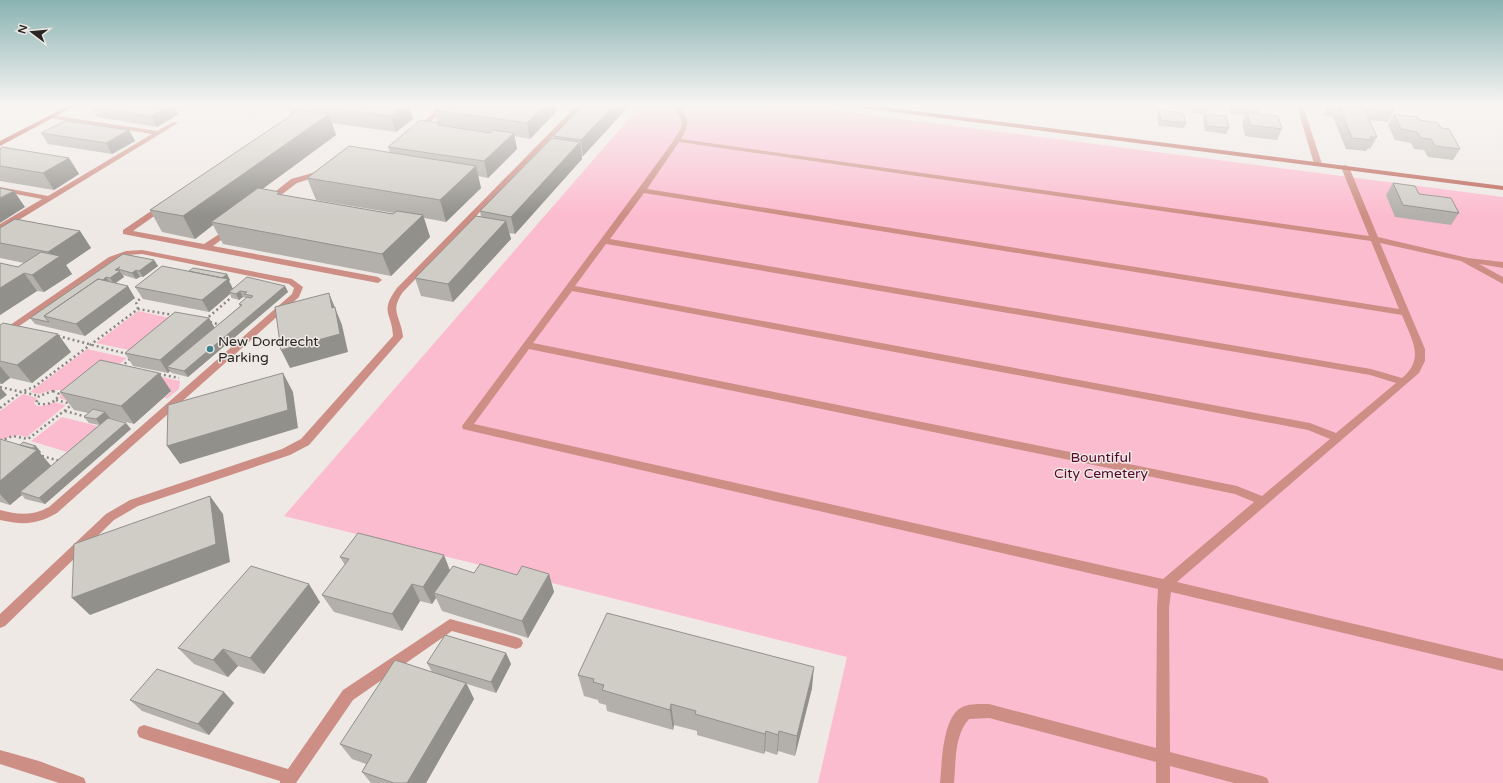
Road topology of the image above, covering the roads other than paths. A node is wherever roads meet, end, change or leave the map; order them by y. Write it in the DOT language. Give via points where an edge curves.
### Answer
graph roads {
  1 [pos="143,143"];
  2 [pos="543,143"];
  3 [pos="675,143"];
  4 [pos="695,143"];
  5 [pos="1150,143"];
  6 [pos="1311,143"];
  7 [pos="1318,164"];
  8 [pos="1345,167"];
  9 [pos="329,170"];
  10 [pos="1503,188"];
  11 [pos="0,189"];
  12 [pos="642,190"];
  13 [pos="49,198"];
  14 [pos="171,201"];
  15 [pos="266,202"];
  16 [pos="236,225"];
  17 [pos="1,227"];
  18 [pos="1374,239"];
  19 [pos="604,241"];
  20 [pos="206,247"];
  21 [pos="1464,260"];
  22 [pos="1503,265"];
  23 [pos="378,280"];
  24 [pos="1503,281"];
  25 [pos="569,288"];
  26 [pos="1404,313"];
  27 [pos="0,336"];
  28 [pos="527,345"];
  29 [pos="1404,382"];
  30 [pos="1338,438"];
  31 [pos="1263,501"];
  32 [pos="0,515"];
  33 [pos="1165,585"];
  34 [pos="0,622"];
  35 [pos="516,643"];
  36 [pos="1503,665"];
  37 [pos="144,732"];
  38 [pos="1163,756"];
  39 [pos="1,759"];
  40 [pos="289,780"];
  41 [pos="79,783"];
  42 [pos="947,783"];
  43 [pos="1162,783"];
  44 [pos="1262,783"];
  1 -- 13 [label="street"];
  2 -- 34 [label="street" via="400,290 390,305 398,328 398,337 305,442 286,452 128,506 110,517"];
  3 -- 12 [label="street"];
  4 -- 18 [label="street"];
  5 -- 7 [label="street"];
  6 -- 7 [label="street"];
  7 -- 8 [label="street"];
  8 -- 10 [label="street"];
  8 -- 18 [label="street"];
  9 -- 15 [label="street" via="294,181"];
  11 -- 13 [label="street"];
  12 -- 19 [label="street"];
  12 -- 26 [label="street"];
  13 -- 17 [label="street"];
  14 -- 20 [label="street" via="126,232"];
  16 -- 20 [label="street"];
  18 -- 21 [label="street"];
  18 -- 26 [label="street"];
  19 -- 25 [label="street"];
  19 -- 29 [label="street" via="1371,372"];
  20 -- 23 [label="street"];
  21 -- 22 [label="street"];
  21 -- 24 [label="street"];
  25 -- 28 [label="street"];
  25 -- 30 [label="street" via="1310,427"];
  26 -- 29 [label="street" via="1420,349 1420,361 1414,373"];
  27 -- 32 [label="street" via="112,259 126,253 142,252 170,257 292,282 299,287 296,295 53,510 30,520"];
  28 -- 31 [label="street" via="1237,490"];
  28 -- 33 [label="street" via="467,426"];
  29 -- 30 [label="street"];
  30 -- 31 [label="street"];
  31 -- 33 [label="street"];
  33 -- 36 [label="street"];
  33 -- 38 [label="street"];
  35 -- 40 [label="street" via="450,625 348,695"];
  37 -- 40 [label="street"];
  38 -- 42 [label="street" via="989,711 976,711 964,714 957,722 953,733"];
  38 -- 43 [label="street"];
  38 -- 44 [label="street"];
  39 -- 41 [label="street" via="39,768"];
}
